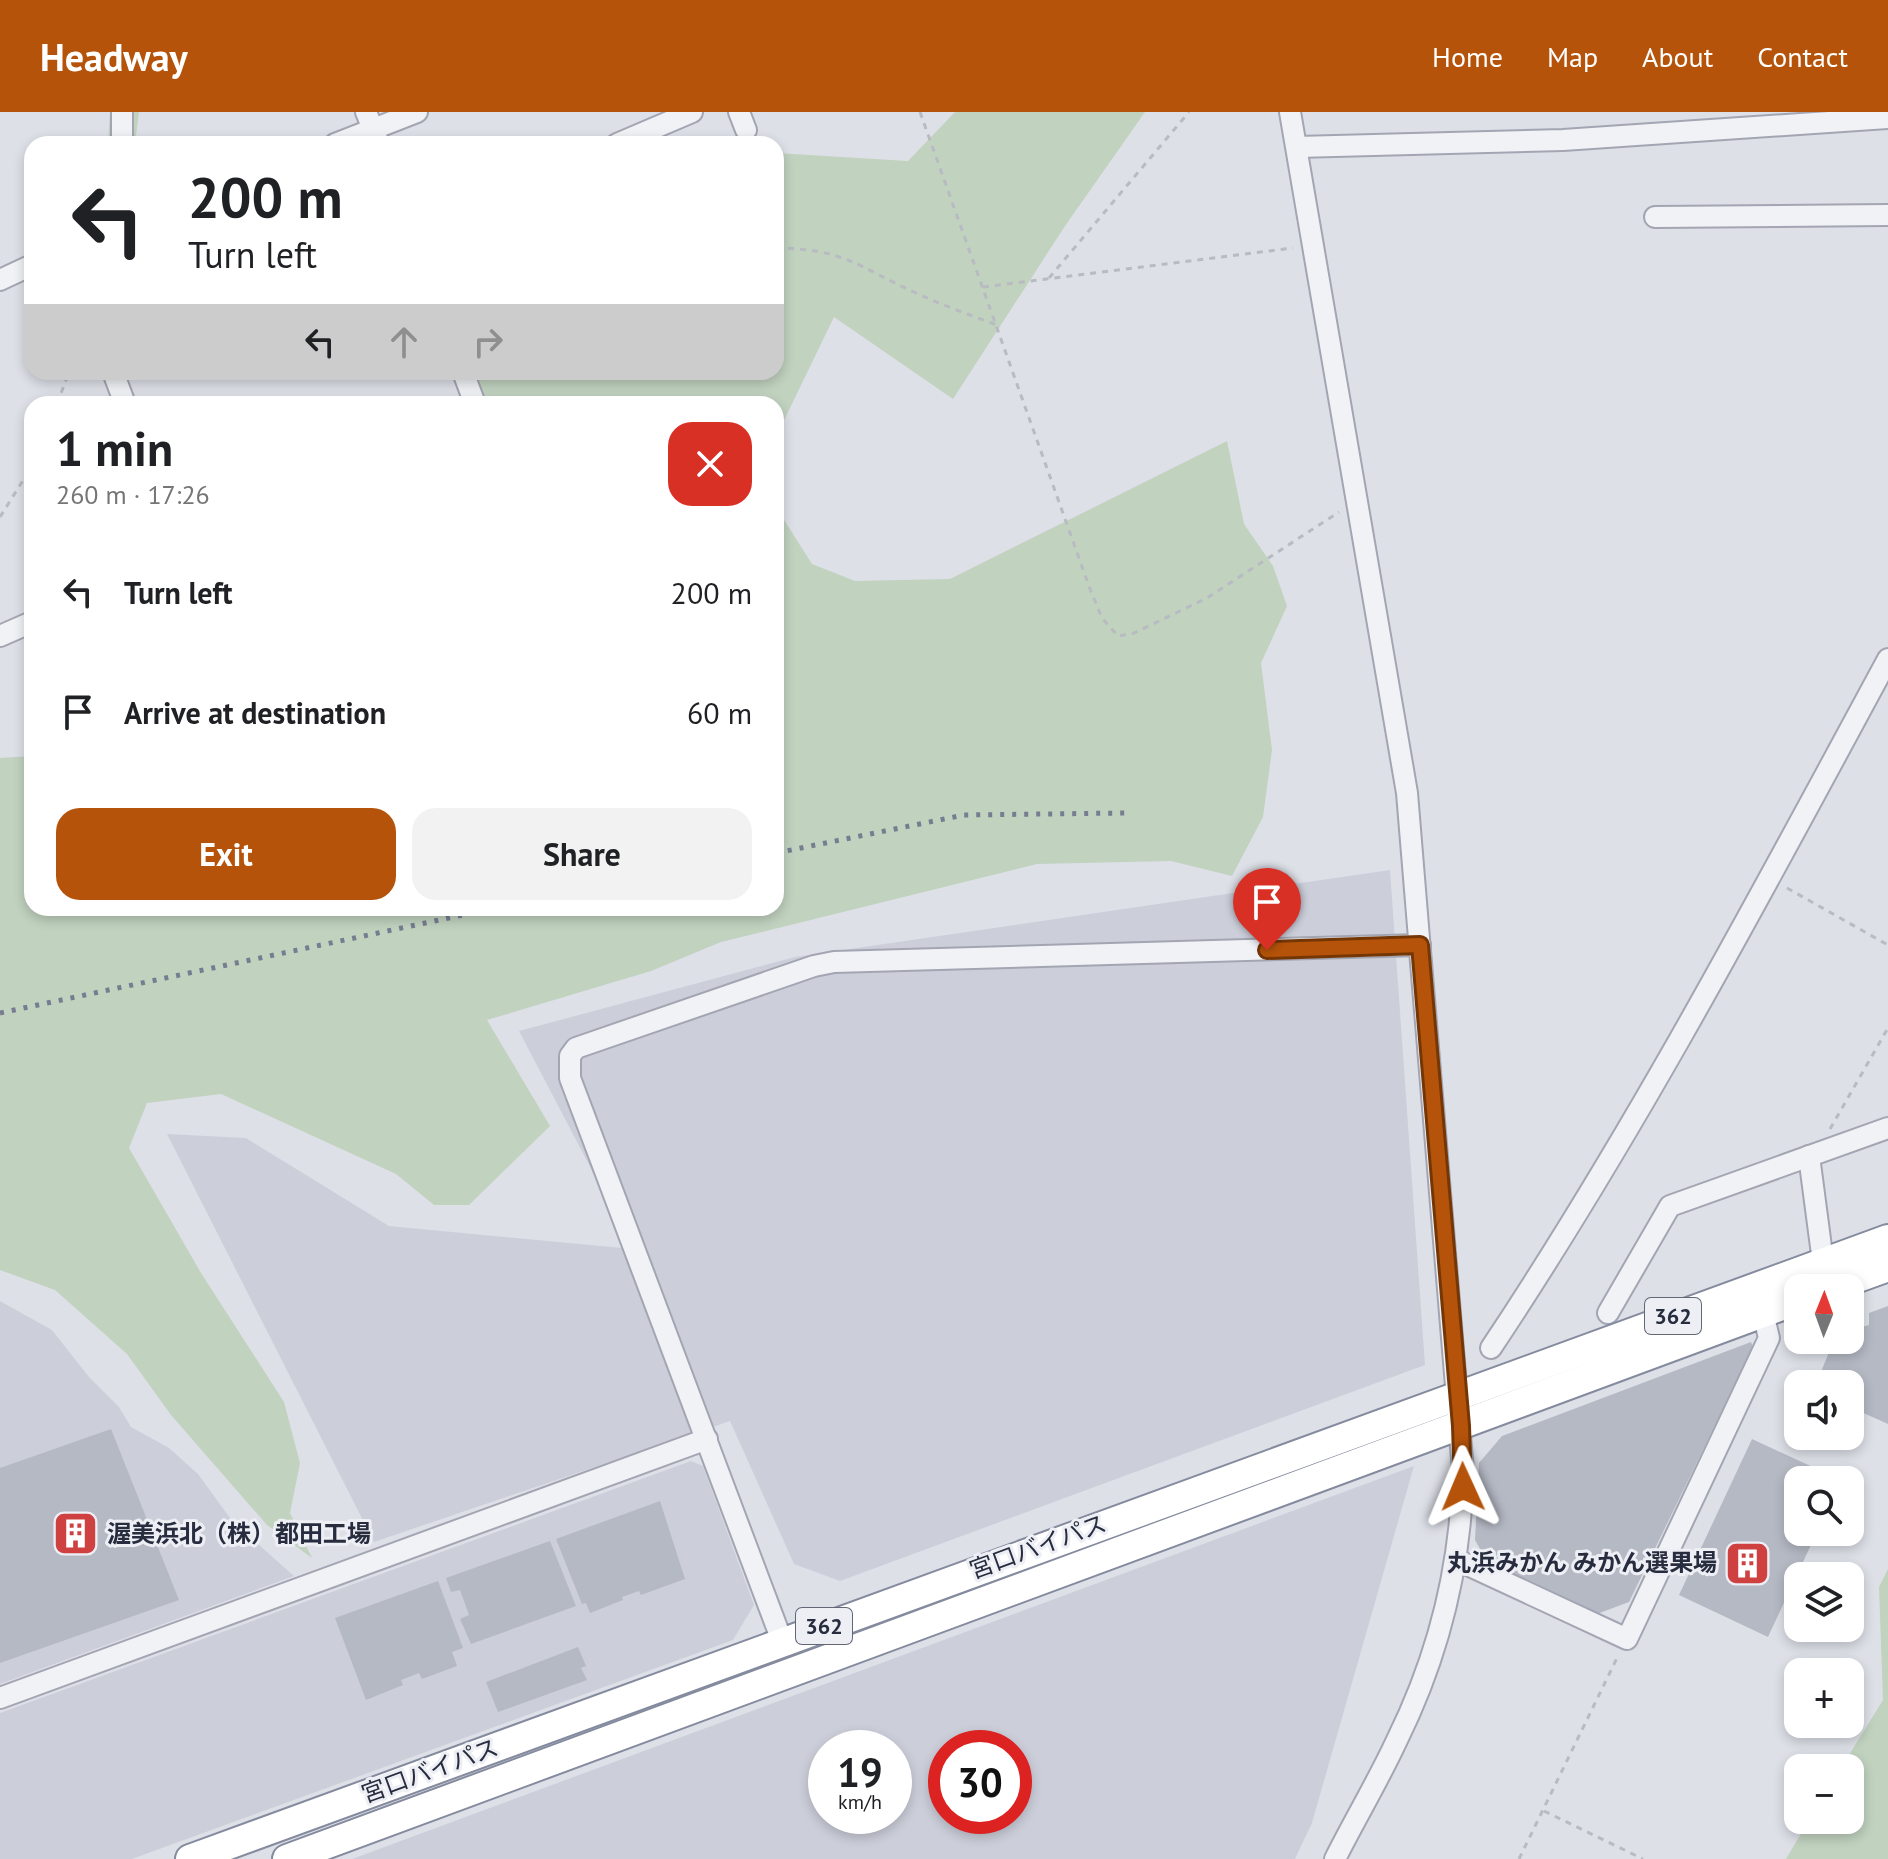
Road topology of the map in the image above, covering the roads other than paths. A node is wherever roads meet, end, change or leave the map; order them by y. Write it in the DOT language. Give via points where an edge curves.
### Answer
graph roads {
  1 [pos="122,112"];
  2 [pos="417,112"];
  3 [pos="692,112"];
  4 [pos="1290,112"];
  5 [pos="1888,118"];
  6 [pos="373,128"];
  7 [pos="122,136"];
  8 [pos="354,136"];
  9 [pos="636,136"];
  10 [pos="1297,147"];
  11 [pos="1888,215"];
  12 [pos="1655,217"];
  13 [pos="24,269"];
  14 [pos="0,280"];
  15 [pos="24,626"];
  16 [pos="0,636"];
  17 [pos="1888,659"];
  18 [pos="1880,695"];
  19 [pos="1420,945"];
  20 [pos="1888,1128"];
  21 [pos="1809,1156"];
  22 [pos="1888,1239"];
  23 [pos="1888,1267"];
  24 [pos="1826,1274"];
  25 [pos="1828,1274"];
  26 [pos="1834,1274"];
  27 [pos="1784,1289"];
  28 [pos="1784,1305"];
  29 [pos="1608,1313"];
  30 [pos="1763,1313"];
  31 [pos="1491,1348"];
  32 [pos="1458,1394"];
  33 [pos="1461,1426"];
  34 [pos="707,1439"];
  35 [pos="1457,1560"];
  36 [pos="782,1641"];
  37 [pos="0,1698"];
  38 [pos="190,1859"];
  39 [pos="287,1859"];
  40 [pos="1335,1859"];
  1 -- 7 [label="street"];
  2 -- 6 [label="street"];
  3 -- 9 [label="street"];
  4 -- 10 [label="street"];
  5 -- 10 [label="street" via="1563,140"];
  6 -- 8 [label="street"];
  10 -- 19 [label="street" via="1407,793"];
  11 -- 12 [label="street"];
  13 -- 14 [label="street"];
  15 -- 16 [label="street"];
  17 -- 18 [label="street"];
  18 -- 31 [label="street"];
  19 -- 32 [label="street"];
  19 -- 34 [label="street" via="834,962 576,1048 570,1056 570,1078"];
  20 -- 21 [label="street"];
  21 -- 24 [label="street"];
  21 -- 29 [label="street" via="1670,1206"];
  22 -- 25 [label="highway, 宮口バイパス / 362"];
  23 -- 26 [label="highway, 宮口バイパス / 362"];
  27 -- 32 [label="highway, 宮口バイパス / 362"];
  28 -- 30 [label="highway, 宮口バイパス / 362"];
  30 -- 33 [label="highway, 宮口バイパス / 362"];
  30 -- 35 [label="street" via="1769,1338 1627,1639"];
  32 -- 33 [label="street"];
  32 -- 36 [label="highway, 宮口バイパス / 362"];
  33 -- 35 [label="street"];
  33 -- 39 [label="highway, 宮口バイパス / 362"];
  34 -- 36 [label="street"];
  34 -- 37 [label="street"];
  35 -- 40 [label="street" via="1422,1683"];
  36 -- 38 [label="highway, 宮口バイパス / 362"];
}
